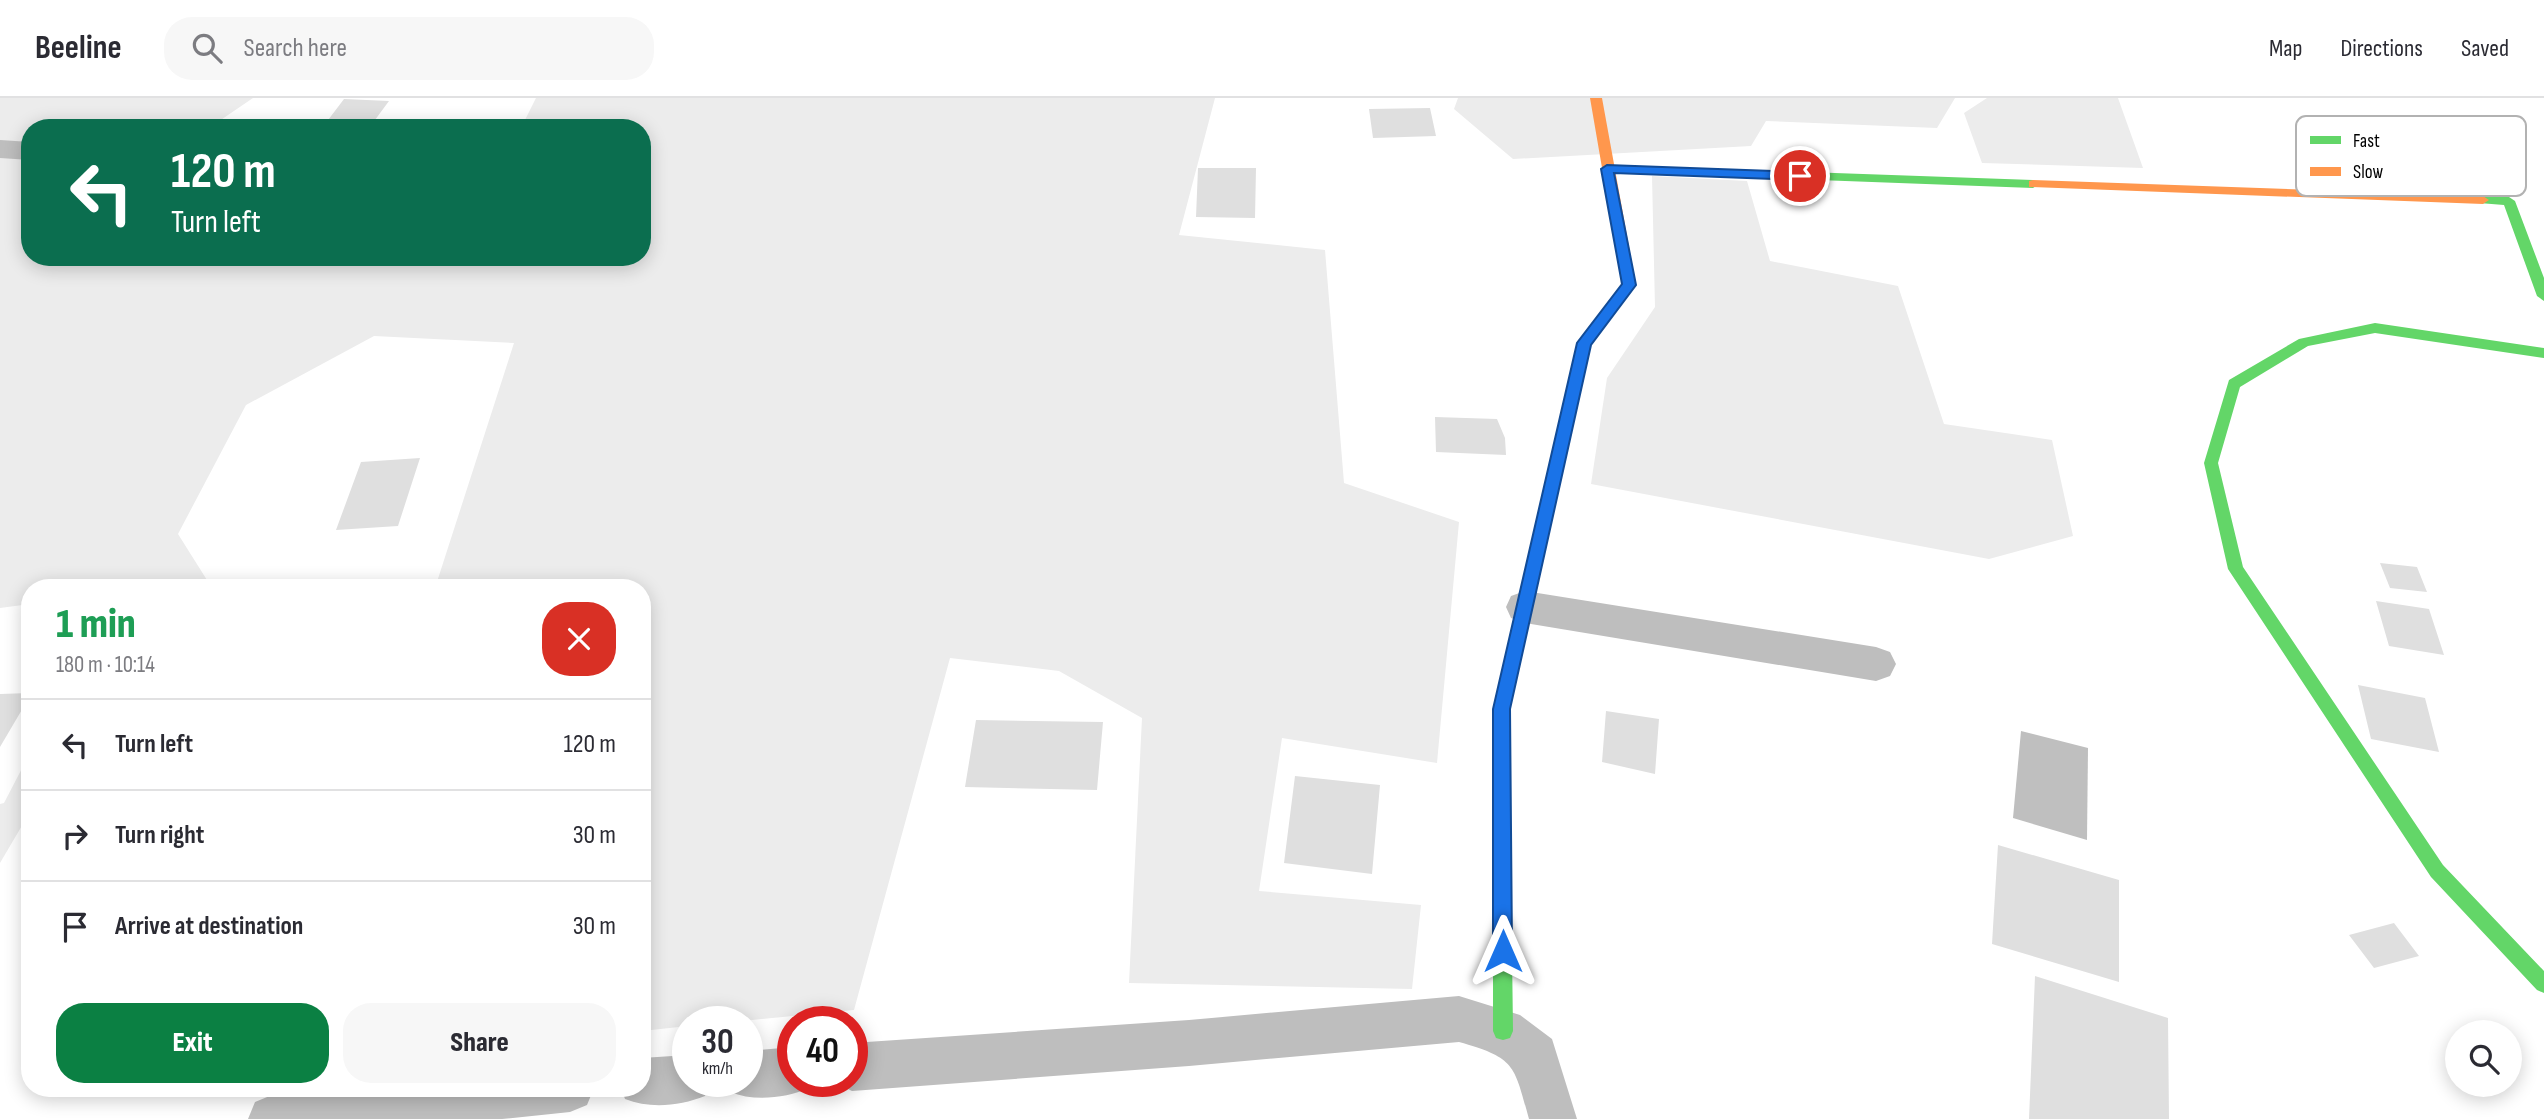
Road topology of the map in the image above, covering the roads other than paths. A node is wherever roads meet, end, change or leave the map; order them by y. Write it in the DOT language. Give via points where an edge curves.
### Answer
graph roads {
  1 [pos="1596,98"];
  2 [pos="0,149"];
  3 [pos="21,150"];
  4 [pos="1607,169"];
  5 [pos="2296,193"];
  6 [pos="2368,196"];
  7 [pos="2544,296"];
  8 [pos="2544,353"];
  9 [pos="1525,607"];
  10 [pos="1876,664"];
  11 [pos="2544,984"];
  12 [pos="1503,1031"];
  13 [pos="868,1066"];
  14 [pos="672,1080"];
  15 [pos="651,1081"];
  16 [pos="483,1097"];
  17 [pos="272,1119"];
  18 [pos="1553,1119"];
  1 -- 4 [label="street"];
  2 -- 3 [label="street"];
  4 -- 5 [label="street"];
  4 -- 9 [label="street" via="1629,285 1584,343"];
  6 -- 7 [label="street" via="2509,201"];
  8 -- 11 [label="street" via="2375,328 2304,342 2234,384 2211,463 2236,569 2437,871"];
  9 -- 10 [label="street"];
  9 -- 12 [label="street" via="1502,709"];
  12 -- 13 [label="street" via="1459,1019"];
  12 -- 18 [label="street" via="1535,1056"];
  14 -- 15 [label="street"];
  16 -- 17 [label="street"];
}
